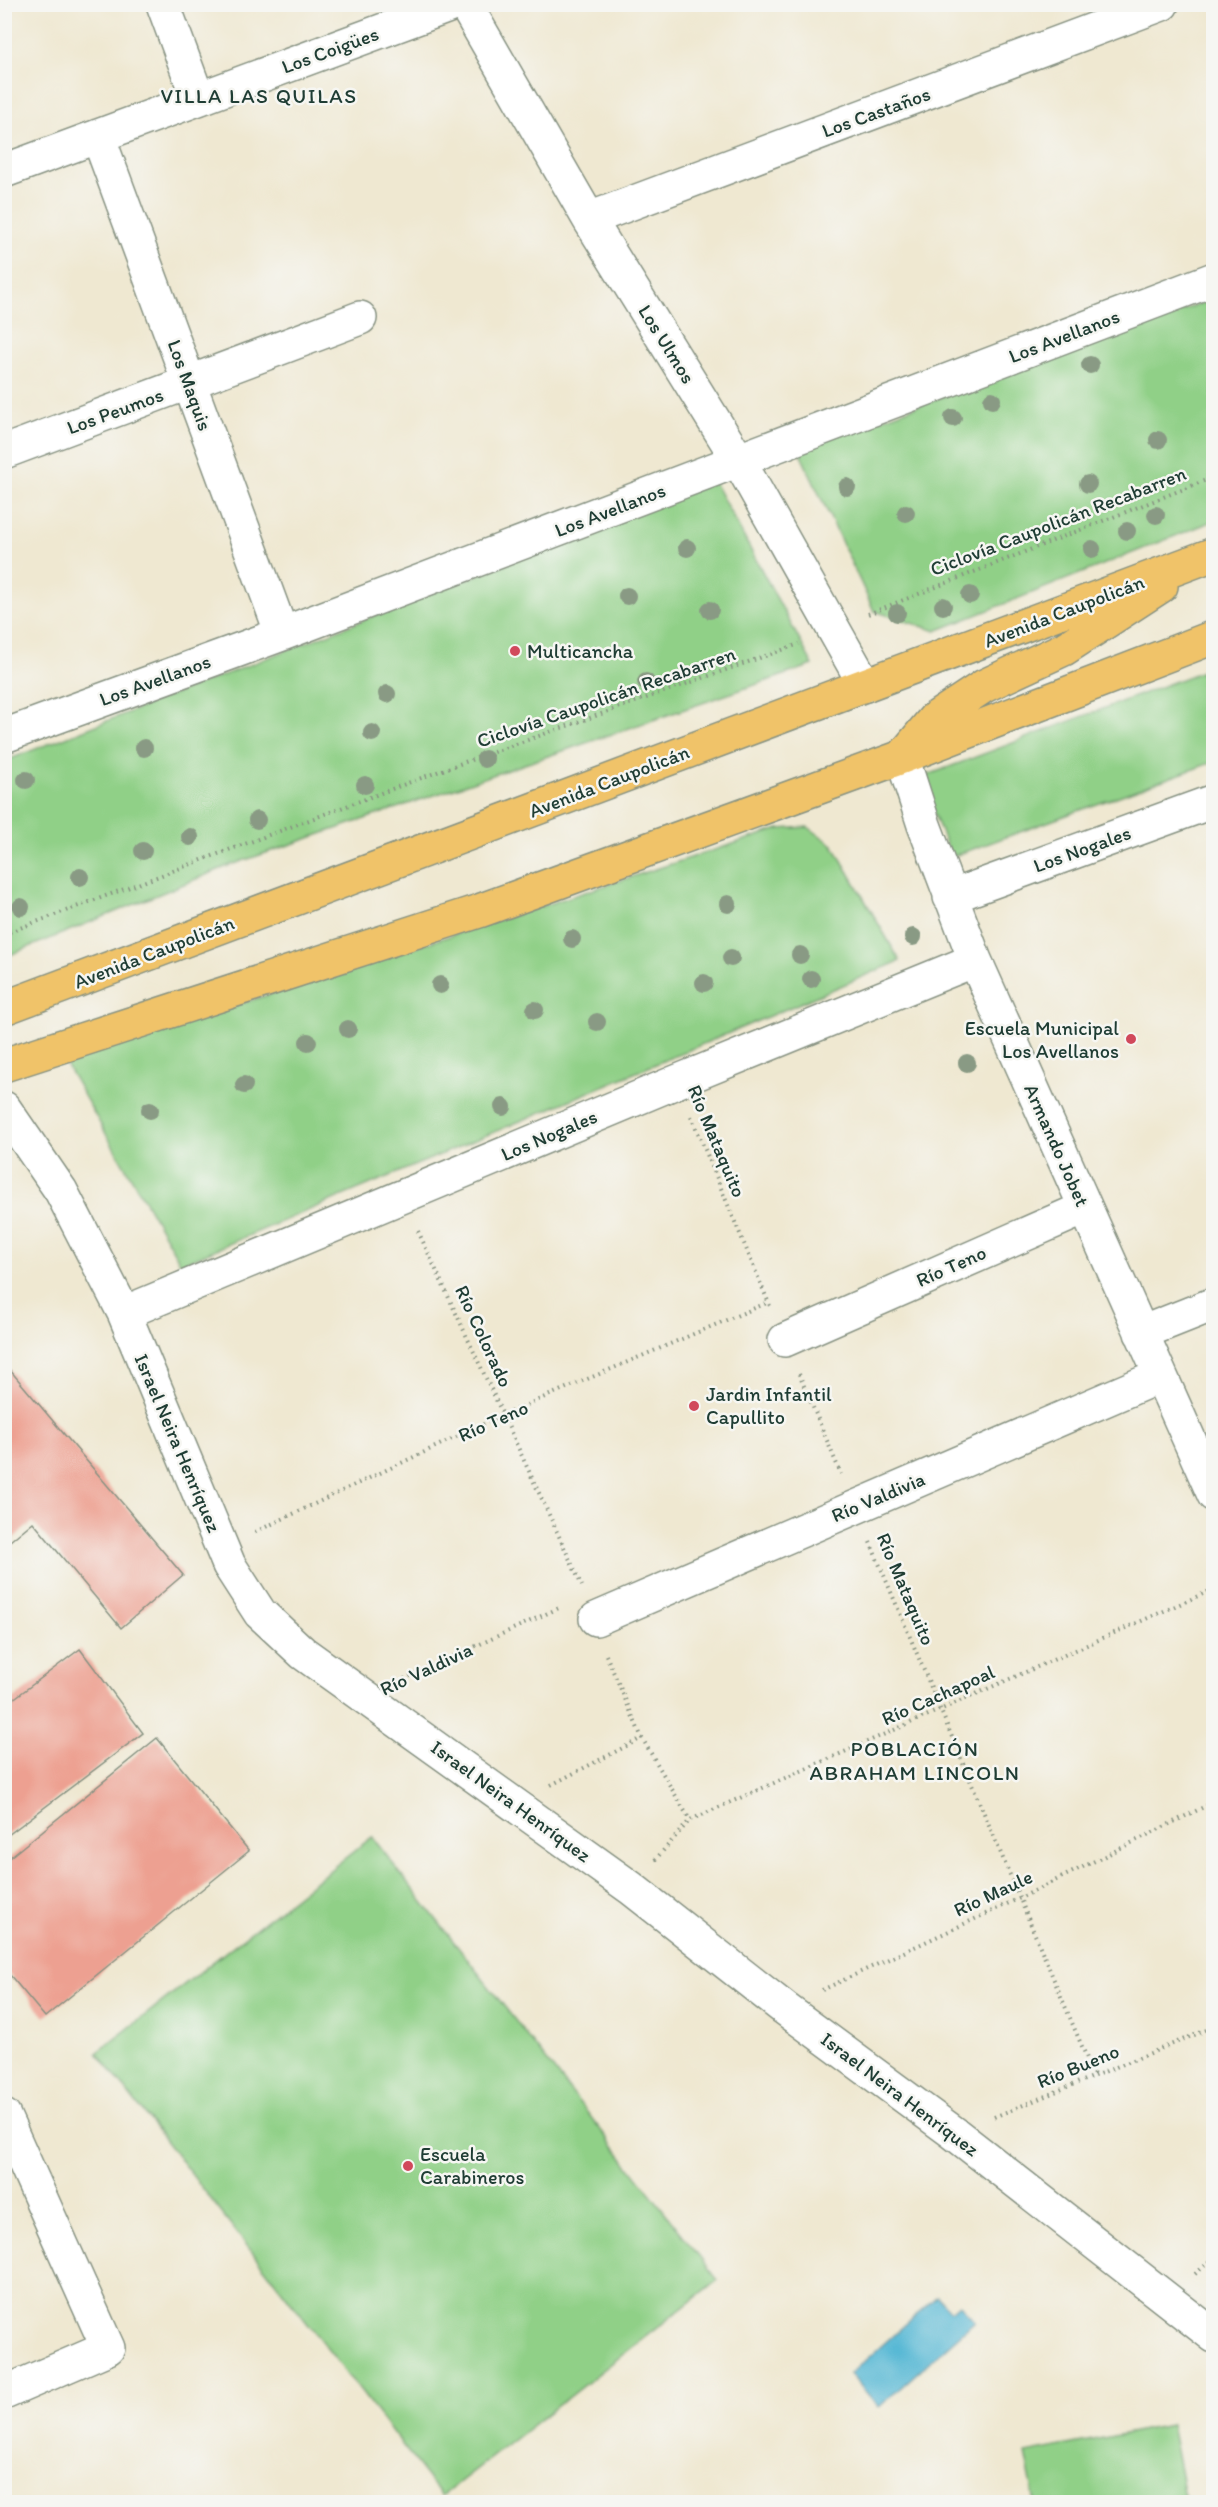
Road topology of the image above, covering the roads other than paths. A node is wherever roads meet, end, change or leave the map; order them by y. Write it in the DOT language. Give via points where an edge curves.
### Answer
graph roads {
  1 [pos="163,4"];
  2 [pos="454,4"];
  3 [pos="465,4"];
  4 [pos="1162,4"];
  5 [pos="198,99"];
  6 [pos="98,136"];
  7 [pos="4,171"];
  8 [pos="589,219"];
  9 [pos="1214,279"];
  10 [pos="360,318"];
  11 [pos="190,384"];
  12 [pos="4,452"];
  13 [pos="739,461"];
  14 [pos="1206,557"];
  15 [pos="282,634"];
  16 [pos="1214,637"];
  17 [pos="865,685"];
  18 [pos="4,736"];
  19 [pos="902,757"];
  20 [pos="1214,801"];
  21 [pos="950,897"];
  22 [pos="975,960"];
  23 [pos="4,1008"];
  24 [pos="4,1065"];
  25 [pos="5,1110"];
  26 [pos="1085,1208"];
  27 [pos="1214,1304"];
  28 [pos="124,1313"];
  29 [pos="1141,1333"];
  30 [pos="784,1340"];
  31 [pos="1160,1376"];
  32 [pos="1214,1495"];
  33 [pos="591,1607"];
  34 [pos="4,2116"];
  35 [pos="1214,2336"];
  36 [pos="4,2393"];
  1 -- 5 [label="street"];
  2 -- 5 [label="street, Los Coigües"];
  3 -- 8 [label="street, Los Ulmos"];
  4 -- 8 [label="street, Los Castaños"];
  5 -- 6 [label="street, Los Coigües"];
  6 -- 7 [label="street, Los Coigües"];
  6 -- 11 [label="street, Los Maquis"];
  8 -- 13 [label="street, Los Ulmos"];
  9 -- 13 [label="street, Los Avellanos"];
  10 -- 11 [label="street, Los Peumos"];
  11 -- 12 [label="street, Los Peumos"];
  11 -- 15 [label="street, Los Maquis"];
  13 -- 15 [label="street, Los Avellanos"];
  13 -- 17 [label="street, Los Ulmos"];
  14 -- 17 [label="main road, Avenida Caupolicán"];
  14 -- 19 [label="main road" via="1065,649 984,686 934,719"];
  15 -- 18 [label="street, Los Avellanos"];
  16 -- 19 [label="main road"];
  17 -- 23 [label="main road, Avenida Caupolicán"];
  19 -- 21 [label="street, Armando Jobet"];
  19 -- 24 [label="main road" via="479,911"];
  20 -- 21 [label="street, Los Nogales"];
  21 -- 22 [label="street, Armando Jobet"];
  22 -- 26 [label="street, Armando Jobet"];
  22 -- 28 [label="street, Los Nogales"];
  25 -- 28 [label="street, Israel Neira Henríquez" via="61,1191"];
  26 -- 29 [label="street, Armando Jobet"];
  26 -- 30 [label="street, Río Teno"];
  27 -- 29 [label="street"];
  28 -- 35 [label="street, Israel Neira Henríquez" via="221,1548 260,1613 303,1653 631,1888"];
  29 -- 31 [label="street, Armando Jobet"];
  31 -- 32 [label="street, Armando Jobet"];
  31 -- 33 [label="street, Río Valdivia" via="855,1507"];
  34 -- 36 [label="street" via="108,2348"];
}
